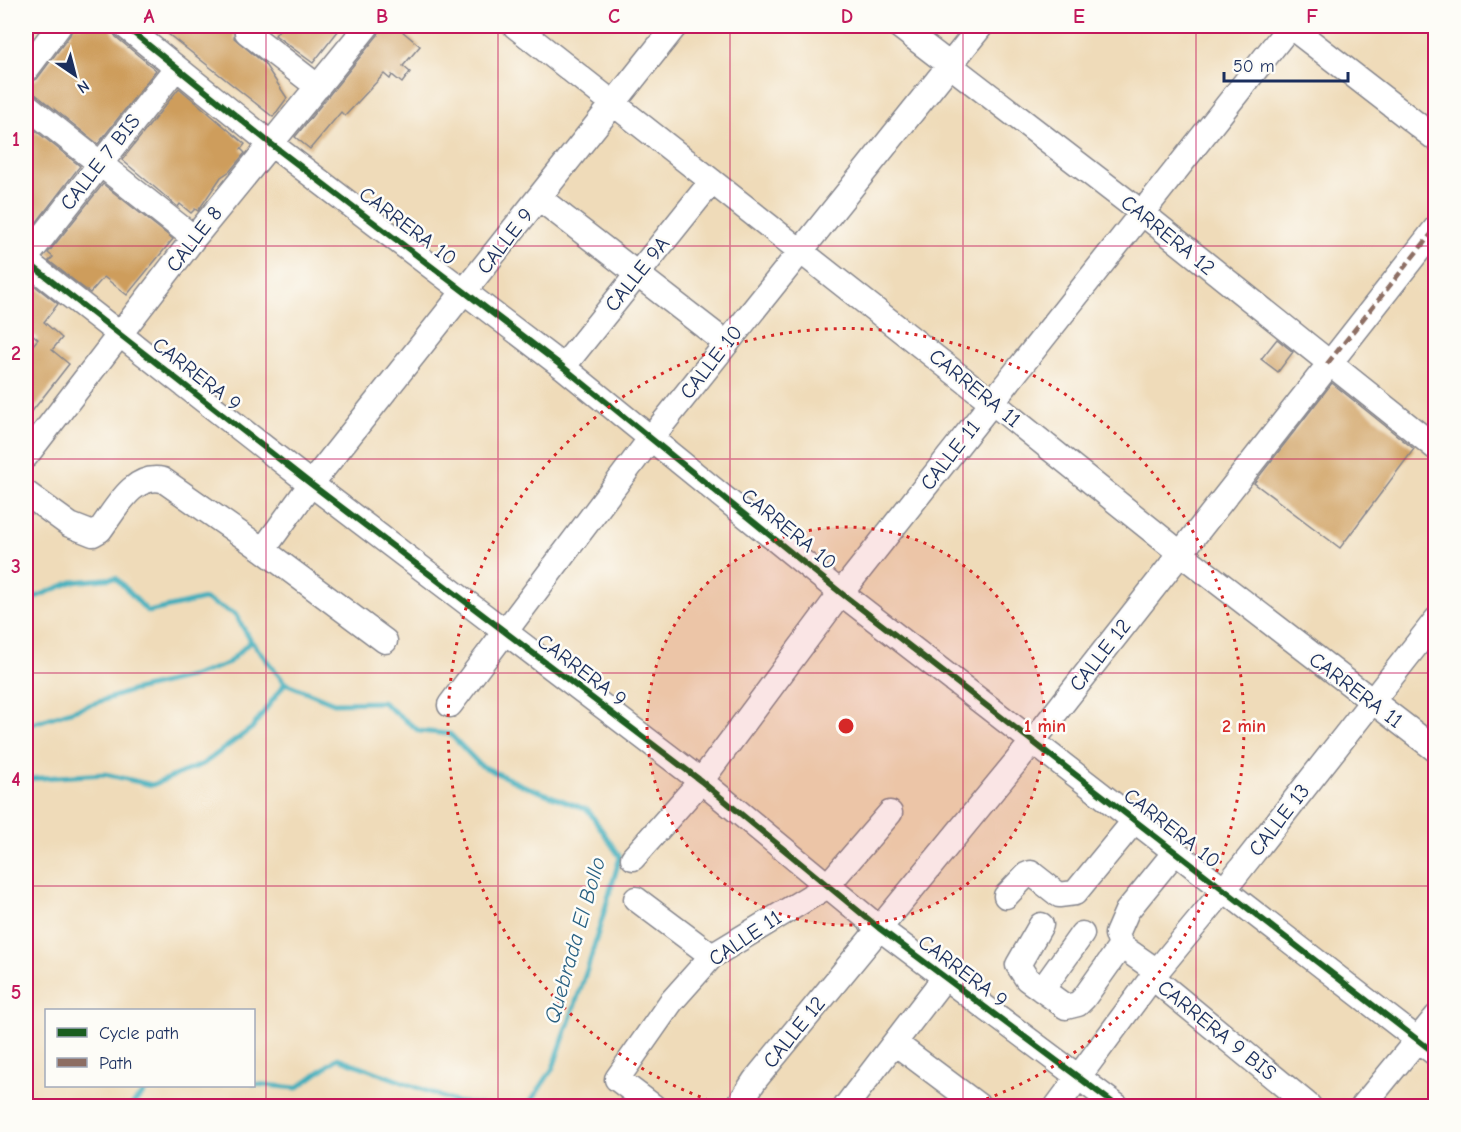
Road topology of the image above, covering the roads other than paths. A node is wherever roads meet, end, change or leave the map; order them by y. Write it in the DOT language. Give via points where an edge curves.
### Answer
graph roads {
  1 [pos="58,26"];
  2 [pos="125,26"];
  3 [pos="367,26"];
  4 [pos="515,26"];
  5 [pos="675,26"];
  6 [pos="899,26"];
  7 [pos="981,26"];
  8 [pos="1290,26"];
  9 [pos="247,32"];
  10 [pos="949,65"];
  11 [pos="176,68"];
  12 [pos="26,70"];
  13 [pos="318,87"];
  14 [pos="614,104"];
  15 [pos="26,105"];
  16 [pos="1436,139"];
  17 [pos="272,144"];
  18 [pos="99,162"];
  19 [pos="712,181"];
  20 [pos="539,198"];
  21 [pos="1142,213"];
  22 [pos="1436,228"];
  23 [pos="194,238"];
  24 [pos="800,249"];
  25 [pos="26,259"];
  26 [pos="636,274"];
  27 [pos="466,291"];
  28 [pos="121,335"];
  29 [pos="726,343"];
  30 [pos="1327,364"];
  31 [pos="563,367"];
  32 [pos="992,402"];
  33 [pos="651,438"];
  34 [pos="1436,448"];
  35 [pos="26,456"];
  36 [pos="311,484"];
  37 [pos="26,493"];
  38 [pos="263,550"];
  39 [pos="1180,553"];
  40 [pos="842,593"];
  41 [pos="1436,620"];
  42 [pos="505,633"];
  43 [pos="385,641"];
  44 [pos="1372,703"];
  45 [pos="450,705"];
  46 [pos="1034,741"];
  47 [pos="1436,750"];
  48 [pos="701,781"];
  49 [pos="890,813"];
  50 [pos="1135,820"];
  51 [pos="1175,852"];
  52 [pos="633,858"];
  53 [pos="826,887"];
  54 [pos="1224,890"];
  55 [pos="1006,896"];
  56 [pos="636,899"];
  57 [pos="1041,925"];
  58 [pos="879,928"];
  59 [pos="1082,934"];
  60 [pos="1121,945"];
  61 [pos="712,956"];
  62 [pos="1154,974"];
  63 [pos="944,978"];
  64 [pos="1042,990"];
  65 [pos="1436,1017"];
  66 [pos="895,1043"];
  67 [pos="1426,1048"];
  68 [pos="1080,1077"];
  69 [pos="653,1107"];
  70 [pos="738,1107"];
  71 [pos="846,1107"];
  72 [pos="979,1107"];
  73 [pos="1057,1107"];
  74 [pos="1117,1107"];
  75 [pos="1309,1107"];
  76 [pos="1363,1107"];
  1 -- 12 [label="street"];
  2 -- 11 [label="street, CARRERA 10"];
  3 -- 13 [label="street, CALLE 8"];
  4 -- 14 [label="street, CARRERA 11"];
  5 -- 14 [label="street, CALLE 9"];
  6 -- 10 [label="street, CARRERA 12"];
  7 -- 10 [label="street, CALLE 10"];
  8 -- 16 [label="street"];
  8 -- 21 [label="street, CALLE 11"];
  9 -- 13 [label="street"];
  10 -- 21 [label="street, CARRERA 12"];
  10 -- 24 [label="street, CALLE 10"];
  11 -- 17 [label="street, CARRERA 10"];
  11 -- 18 [label="street, CALLE 7 BIS"];
  13 -- 17 [label="street, CALLE 8"];
  14 -- 19 [label="street, CARRERA 11"];
  14 -- 20 [label="street, CALLE 9"];
  15 -- 18 [label="street"];
  17 -- 23 [label="street, CALLE 8"];
  17 -- 27 [label="street, CARRERA 10"];
  18 -- 23 [label="street"];
  18 -- 25 [label="street, CALLE 7 BIS"];
  19 -- 24 [label="street, CARRERA 11"];
  19 -- 26 [label="street, CALLE 9A"];
  20 -- 26 [label="street"];
  20 -- 27 [label="street, CALLE 9"];
  21 -- 30 [label="street, CARRERA 12"];
  21 -- 32 [label="street, CALLE 11"];
  22 -- 30 [label="street, CALLE 12"];
  23 -- 28 [label="street, CALLE 8"];
  24 -- 29 [label="street, CALLE 10"];
  24 -- 32 [label="street, CARRERA 11"];
  25 -- 28 [label="street, CARRERA 9"];
  26 -- 29 [label="street"];
  26 -- 31 [label="street, CALLE 9A"];
  27 -- 31 [label="street, CARRERA 10"];
  27 -- 36 [label="street, CALLE 9"];
  28 -- 35 [label="street, CALLE 8"];
  28 -- 36 [label="street, CARRERA 9"];
  29 -- 33 [label="street, CALLE 10"];
  30 -- 34 [label="street, CARRERA 12"];
  30 -- 39 [label="street, CALLE 12"];
  31 -- 33 [label="street, CARRERA 10"];
  32 -- 39 [label="street, CARRERA 11"];
  32 -- 40 [label="street, CALLE 11"];
  33 -- 40 [label="street, CARRERA 10"];
  33 -- 42 [label="street, CALLE 10"];
  36 -- 38 [label="street, CALLE 9"];
  36 -- 42 [label="street, CARRERA 9"];
  37 -- 38 [label="street" via="70,525 93,534 135,486 152,477 163,480"];
  38 -- 43 [label="street"];
  39 -- 44 [label="street, CARRERA 11"];
  39 -- 46 [label="street, CALLE 12"];
  40 -- 46 [label="street, CARRERA 10"];
  40 -- 48 [label="street, CALLE 11"];
  41 -- 44 [label="street, CALLE 13"];
  42 -- 45 [label="street, CALLE 10"];
  42 -- 48 [label="street, CARRERA 9"];
  44 -- 47 [label="street, CARRERA 11"];
  44 -- 54 [label="street, CALLE 13"];
  46 -- 50 [label="street, CARRERA 10"];
  46 -- 58 [label="street, CALLE 12"];
  48 -- 52 [label="street, CALLE 11"];
  48 -- 53 [label="street, CARRERA 9"];
  49 -- 53 [label="street, CALLE 11"];
  50 -- 51 [label="street, CARRERA 10"];
  50 -- 55 [label="street" via="1075,893 1059,895 1031,873"];
  51 -- 54 [label="street, CARRERA 10"];
  51 -- 60 [label="street" via="1127,910 1117,934"];
  53 -- 58 [label="street, CARRERA 9"];
  53 -- 61 [label="street, CALLE 11"];
  54 -- 62 [label="street, CALLE 13"];
  54 -- 67 [label="street, CARRERA 10"];
  56 -- 61 [label="street"];
  57 -- 64 [label="street" via="1018,965 1020,973"];
  58 -- 63 [label="street, CARRERA 9"];
  58 -- 70 [label="street, CALLE 12" via="755,1080"];
  59 -- 64 [label="street"];
  60 -- 62 [label="street, CARRERA 9 BIS"];
  60 -- 64 [label="street" via="1078,1004 1066,1007"];
  61 -- 69 [label="street, CALLE 11" via="671,1002 616,1079"];
  62 -- 68 [label="street, CALLE 13"];
  62 -- 75 [label="street, CARRERA 9 BIS"];
  63 -- 66 [label="street"];
  63 -- 68 [label="street, CARRERA 9"];
  65 -- 67 [label="street"];
  66 -- 71 [label="street"];
  66 -- 72 [label="street"];
  67 -- 76 [label="street"];
  68 -- 73 [label="street, CALLE 13"];
  68 -- 74 [label="street, CARRERA 9"];
}
